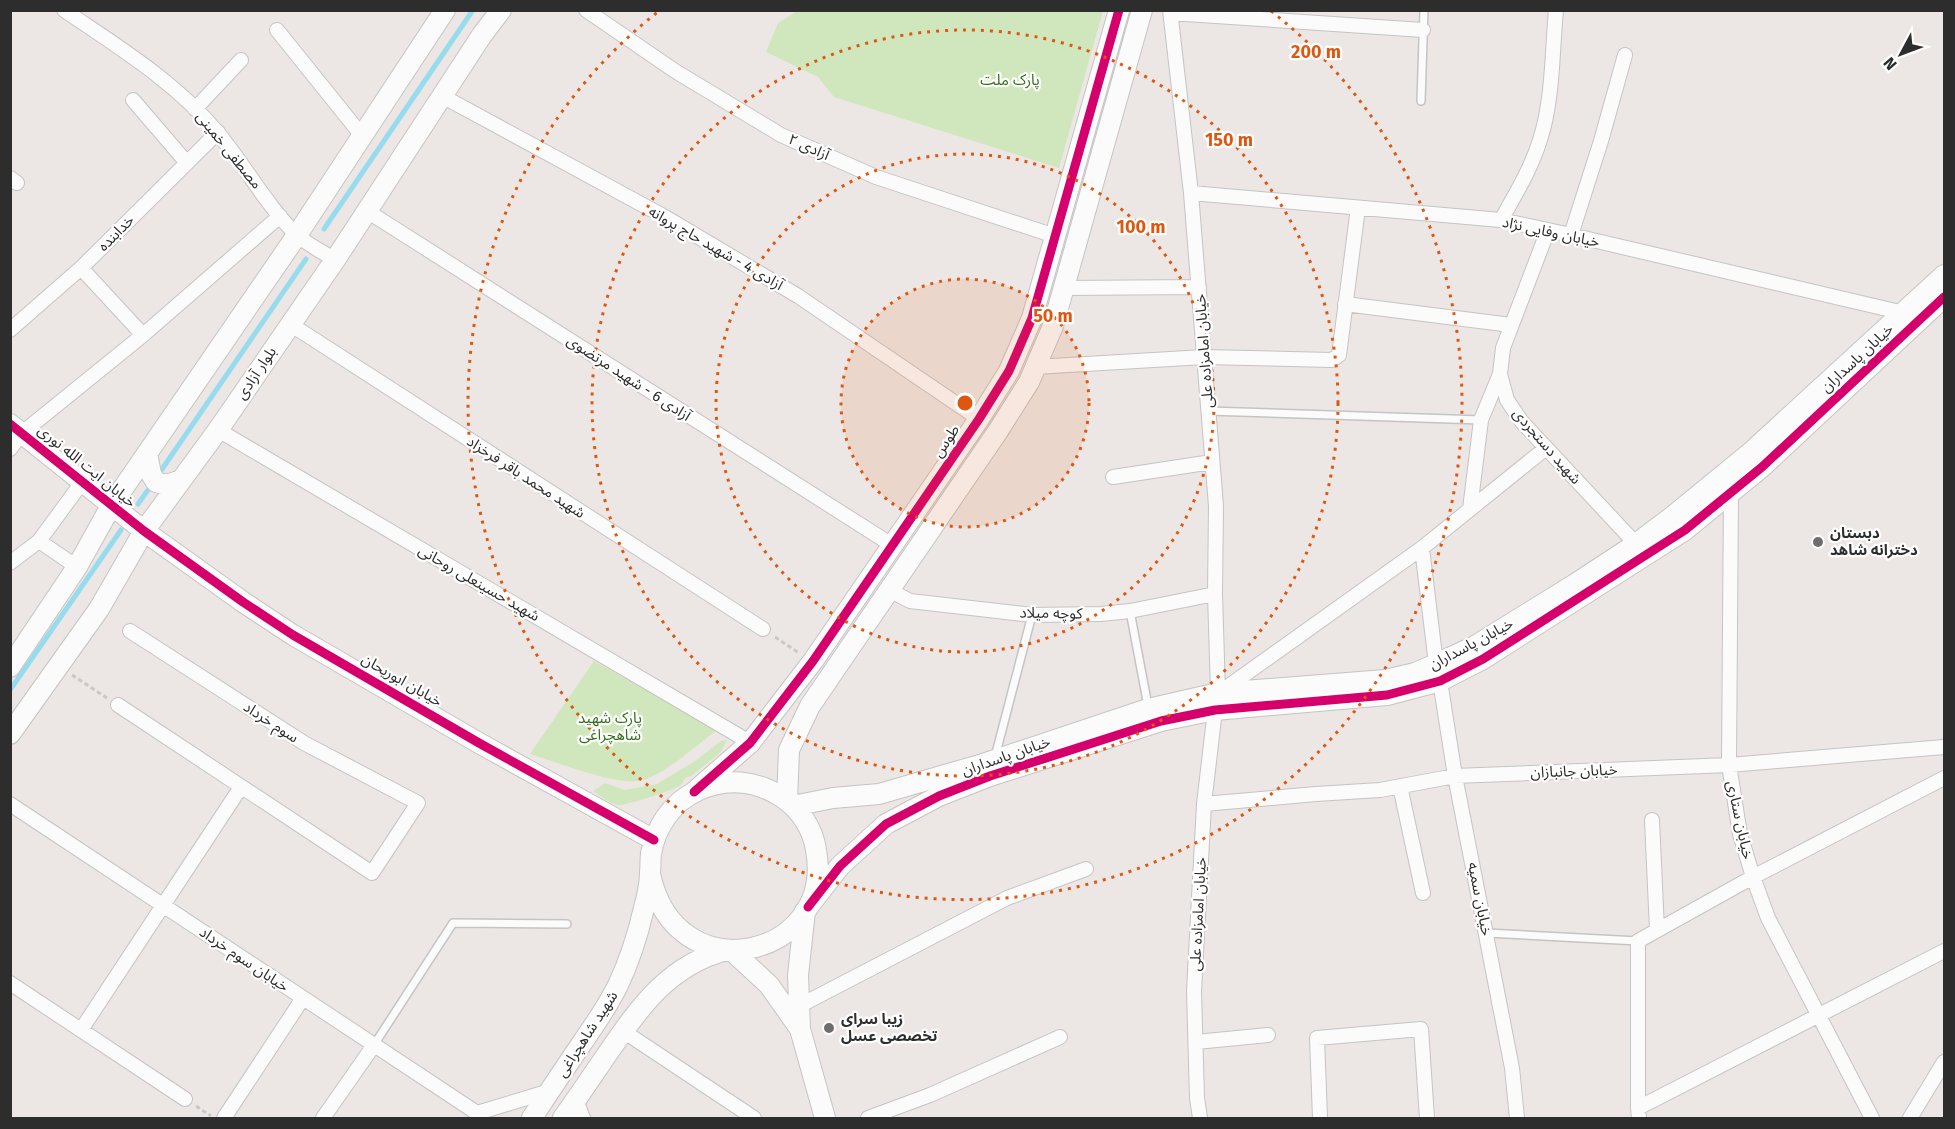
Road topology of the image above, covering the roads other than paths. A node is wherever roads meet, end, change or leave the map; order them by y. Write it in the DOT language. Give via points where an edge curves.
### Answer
graph roads {
  1 [pos="64,10"];
  2 [pos="501,10"];
  3 [pos="586,10"];
  4 [pos="1119,10"];
  5 [pos="1142,10"];
  6 [pos="1424,10"];
  7 [pos="1556,10"];
  8 [pos="1170,12"];
  9 [pos="438,14"];
  10 [pos="277,30"];
  11 [pos="1423,30"];
  12 [pos="1625,55"];
  13 [pos="241,60"];
  14 [pos="442,96"];
  15 [pos="133,100"];
  16 [pos="1421,101"];
  17 [pos="195,109"];
  18 [pos="218,132"];
  19 [pos="363,137"];
  20 [pos="187,163"];
  21 [pos="1191,193"];
  22 [pos="1358,208"];
  23 [pos="367,211"];
  24 [pos="280,216"];
  25 [pos="1501,220"];
  26 [pos="1548,230"];
  27 [pos="297,235"];
  28 [pos="1571,235"];
  29 [pos="1055,236"];
  30 [pos="335,260"];
  31 [pos="81,268"];
  32 [pos="1944,275"];
  33 [pos="1199,287"];
  34 [pos="1064,288"];
  35 [pos="1944,297"];
  36 [pos="1345,303"];
  37 [pos="1904,313"];
  38 [pos="290,324"];
  39 [pos="1511,325"];
  40 [pos="10,330"];
  41 [pos="143,335"];
  42 [pos="1204,357"];
  43 [pos="1035,367"];
  44 [pos="1500,374"];
  45 [pos="1208,411"];
  46 [pos="979,418"];
  47 [pos="1481,420"];
  48 [pos="16,428"];
  49 [pos="218,430"];
  50 [pos="1546,448"];
  51 [pos="10,449"];
  52 [pos="147,453"];
  53 [pos="1212,462"];
  54 [pos="1113,477"];
  55 [pos="181,480"];
  56 [pos="83,481"];
  57 [pos="1731,493"];
  58 [pos="111,506"];
  59 [pos="1470,510"];
  60 [pos="144,531"];
  61 [pos="39,541"];
  62 [pos="1636,544"];
  63 [pos="892,546"];
  64 [pos="1422,548"];
  65 [pos="10,563"];
  66 [pos="78,567"];
  67 [pos="889,590"];
  68 [pos="1215,594"];
  69 [pos="1130,611"];
  70 [pos="1032,615"];
  71 [pos="763,629"];
  72 [pos="130,631"];
  73 [pos="10,667"];
  74 [pos="1438,672"];
  75 [pos="1216,702"];
  76 [pos="118,705"];
  77 [pos="1148,709"];
  78 [pos="10,734"];
  79 [pos="741,737"];
  80 [pos="1944,747"];
  81 [pos="994,760"];
  82 [pos="1729,765"];
  83 [pos="1455,776"];
  84 [pos="1944,778"];
  85 [pos="1400,786"];
  86 [pos="242,787"];
  87 [pos="694,792"];
  88 [pos="10,804"];
  89 [pos="790,804"];
  90 [pos="1204,804"];
  91 [pos="1652,820"];
  92 [pos="654,840"];
  93 [pos="1086,869"];
  94 [pos="651,874"];
  95 [pos="1753,877"];
  96 [pos="1422,893"];
  97 [pos="163,905"];
  98 [pos="807,909"];
  99 [pos="567,924"];
  100 [pos="1657,930"];
  101 [pos="1487,933"];
  102 [pos="1638,940"];
  103 [pos="729,950"];
  104 [pos="1944,951"];
  105 [pos="10,984"];
  106 [pos="303,998"];
  107 [pos="799,1006"];
  108 [pos="1819,1016"];
  109 [pos="800,1029"];
  110 [pos="81,1030"];
  111 [pos="623,1031"];
  112 [pos="1268,1035"];
  113 [pos="1060,1037"];
  114 [pos="1196,1042"];
  115 [pos="374,1045"];
  116 [pos="1944,1062"];
  117 [pos="552,1088"];
  118 [pos="184,1099"];
  119 [pos="576,1100"];
  120 [pos="1639,1113"];
  121 [pos="478,1116"];
  122 [pos="224,1119"];
  123 [pos="323,1119"];
  124 [pos="531,1119"];
  125 [pos="563,1119"];
  126 [pos="583,1119"];
  127 [pos="754,1119"];
  128 [pos="825,1119"];
  129 [pos="868,1119"];
  130 [pos="1200,1119"];
  131 [pos="1320,1119"];
  132 [pos="1427,1119"];
  133 [pos="1517,1119"];
  134 [pos="1872,1119"];
  135 [pos="1911,1119"];
  1 -- 17 [label="street, مصطفی خمینی" via="161,78"];
  2 -- 14 [label="street, بلوار آزادی"];
  3 -- 29 [label="street, آزادی ۲" via="675,71 781,135 876,177"];
  4 -- 29 [label="street, طوس"];
  5 -- 34 [label="street"];
  6 -- 11 [label="lane"];
  7 -- 25 [label="street" via="1548,104 1540,140"];
  8 -- 11 [label="street"];
  8 -- 21 [label="street, خیابان امامزاده علی"];
  9 -- 19 [label="street"];
  10 -- 19 [label="street"];
  11 -- 16 [label="lane"];
  12 -- 28 [label="street"];
  13 -- 17 [label="street"];
  14 -- 23 [label="street, بلوار آزادی"];
  14 -- 46 [label="street, آزادی 4 - شهید حاج پروانه" via="665,217 798,296"];
  15 -- 20 [label="street"];
  17 -- 18 [label="street, مصطفی خمینی"];
  18 -- 20 [label="street, خدابنده"];
  18 -- 24 [label="street, مصطفی خمینی"];
  19 -- 27 [label="street"];
  20 -- 31 [label="street, خدابنده"];
  21 -- 22 [label="street, خیابان وفایی نژاد"];
  21 -- 33 [label="street, خیابان امامزاده علی"];
  22 -- 25 [label="street, خیابان وفایی نژاد"];
  22 -- 36 [label="street"];
  23 -- 30 [label="street, بلوار آزادی"];
  23 -- 63 [label="street, آزادی 6 - شهید مرتضوی"];
  24 -- 27 [label="street, مصطفی خمینی"];
  24 -- 41 [label="street"];
  25 -- 26 [label="street, خیابان وفایی نژاد"];
  26 -- 28 [label="street, خیابان وفایی نژاد"];
  26 -- 39 [label="street, شهید دستجردی"];
  27 -- 30 [label="street, مصطفی خمینی"];
  27 -- 52 [label="street"];
  28 -- 37 [label="street, خیابان وفایی نژاد"];
  29 -- 46 [label="street, طوس" via="1032,318 1009,371"];
  30 -- 38 [label="street, بلوار آزادی"];
  31 -- 40 [label="street, خدابنده"];
  31 -- 41 [label="street"];
  32 -- 37 [label="street, خیابان پاسداران"];
  33 -- 34 [label="street"];
  33 -- 42 [label="street, خیابان امامزاده علی"];
  34 -- 43 [label="street"];
  35 -- 57 [label="street, خیابان پاسداران"];
  36 -- 39 [label="street"];
  36 -- 42 [label="street" via="1336,359"];
  37 -- 62 [label="street, خیابان پاسداران" via="1750,453"];
  38 -- 49 [label="street, بلوار آزادی"];
  38 -- 71 [label="street, شهید محمد باقر فرخزاد"];
  39 -- 44 [label="street, شهید دستجردی"];
  41 -- 48 [label="street"];
  42 -- 43 [label="street"];
  42 -- 45 [label="street, خیابان امامزاده علی"];
  43 -- 67 [label="street" via="998,431"];
  44 -- 47 [label="street"];
  44 -- 50 [label="street, شهید دستجردی" via="1507,400"];
  45 -- 47 [label="lane"];
  45 -- 53 [label="street, خیابان امامزاده علی"];
  46 -- 63 [label="street, طوس"];
  47 -- 59 [label="street"];
  48 -- 51 [label="street"];
  48 -- 56 [label="street, خیابان ایت الله نوری"];
  49 -- 55 [label="street, بلوار آزادی"];
  49 -- 79 [label="street, شهید حسینعلی روحانی"];
  50 -- 59 [label="street"];
  50 -- 62 [label="street, شهید دستجردی"];
  52 -- 55 [label="street" via="156,482 167,485"];
  52 -- 58 [label="street"];
  53 -- 54 [label="street"];
  53 -- 68 [label="street, خیابان امامزاده علی"];
  55 -- 60 [label="street, بلوار آزادی"];
  56 -- 58 [label="street, خیابان ایت الله نوری"];
  56 -- 61 [label="street"];
  57 -- 74 [label="street, خیابان پاسداران" via="1685,530 1483,659"];
  57 -- 82 [label="street, خیابان ستاری"];
  58 -- 60 [label="street, خیابان ایت الله نوری"];
  58 -- 66 [label="street"];
  59 -- 64 [label="street"];
  60 -- 78 [label="street, بلوار آزادی" via="99,609"];
  60 -- 92 [label="street, خیابان ابوریحان" via="293,635"];
  61 -- 65 [label="street"];
  61 -- 66 [label="street"];
  62 -- 74 [label="street, خیابان پاسداران"];
  63 -- 87 [label="street, طوس" via="813,661 750,743"];
  64 -- 74 [label="street, خیابان سمیه"];
  64 -- 75 [label="street"];
  66 -- 73 [label="street"];
  67 -- 70 [label="street, کوچه میلاد" via="910,601"];
  67 -- 89 [label="street" via="810,706 789,750"];
  68 -- 69 [label="street, کوچه میلاد"];
  68 -- 75 [label="street, خیابان امامزاده علی"];
  69 -- 70 [label="street, کوچه میلاد"];
  69 -- 77 [label="lane"];
  70 -- 81 [label="lane"];
  72 -- 86 [label="street, سوم خرداد" via="304,743 418,804 372,873"];
  74 -- 75 [label="street, خیابان پاسداران"];
  74 -- 83 [label="street, خیابان سمیه"];
  75 -- 77 [label="street, خیابان پاسداران"];
  75 -- 90 [label="street, خیابان امامزاده علی"];
  75 -- 98 [label="street, خیابان پاسداران" via="939,796 886,824 840,866"];
  76 -- 86 [label="street"];
  77 -- 81 [label="street, خیابان پاسداران"];
  80 -- 82 [label="street, خیابان جانبازان"];
  81 -- 89 [label="street, خیابان پاسداران" via="879,794"];
  82 -- 83 [label="street, خیابان جانبازان"];
  82 -- 95 [label="street, خیابان ستاری" via="1740,834"];
  83 -- 85 [label="street, خیابان جانبازان"];
  83 -- 101 [label="street, خیابان سمیه"];
  84 -- 95 [label="street"];
  85 -- 90 [label="street, خیابان جانبازان"];
  85 -- 96 [label="street"];
  86 -- 97 [label="street"];
  87 -- 89 [label="street" via="709,785 742,782 774,792"];
  87 -- 92 [label="street" via="669,813"];
  88 -- 97 [label="street, خیابان سوم خرداد"];
  89 -- 98 [label="street" via="808,827 818,858 815,890"];
  90 -- 114 [label="street, خیابان امامزاده علی" via="1194,991"];
  91 -- 100 [label="street"];
  92 -- 94 [label="street"];
  93 -- 107 [label="street" via="1007,898"];
  94 -- 103 [label="street" via="660,906 681,931 694,940"];
  94 -- 117 [label="street, شهید شاهچراغی" via="645,908 619,984"];
  95 -- 100 [label="street"];
  95 -- 108 [label="street, خیابان ستاری" via="1768,918"];
  97 -- 106 [label="street, خیابان سوم خرداد"];
  97 -- 110 [label="street"];
  98 -- 103 [label="street" via="788,931 774,940"];
  98 -- 107 [label="street" via="798,975"];
  99 -- 115 [label="lane" via="453,923"];
  100 -- 102 [label="street"];
  101 -- 102 [label="lane"];
  101 -- 133 [label="street, خیابان سمیه" via="1512,1068"];
  102 -- 120 [label="street"];
  103 -- 109 [label="street" via="769,985"];
  103 -- 111 [label="street, شهید شاهچراغی" via="708,955 674,975"];
  104 -- 108 [label="street"];
  105 -- 110 [label="street"];
  106 -- 115 [label="street, خیابان سوم خرداد"];
  106 -- 122 [label="street"];
  107 -- 109 [label="street"];
  108 -- 120 [label="street"];
  108 -- 134 [label="street, خیابان ستاری"];
  109 -- 128 [label="street"];
  110 -- 118 [label="street"];
  111 -- 119 [label="street, شهید شاهچراغی"];
  111 -- 127 [label="street"];
  112 -- 114 [label="street"];
  113 -- 129 [label="street"];
  114 -- 130 [label="street, خیابان امامزاده علی"];
  115 -- 121 [label="street, خیابان سوم خرداد"];
  115 -- 123 [label="street"];
  116 -- 135 [label="street"];
  117 -- 119 [label="street"];
  117 -- 121 [label="street"];
  117 -- 124 [label="street, شهید شاهچراغی"];
  119 -- 125 [label="street, شهید شاهچراغی"];
  119 -- 126 [label="street"];
  131 -- 132 [label="street" via="1317,1038 1420,1029"];
}
